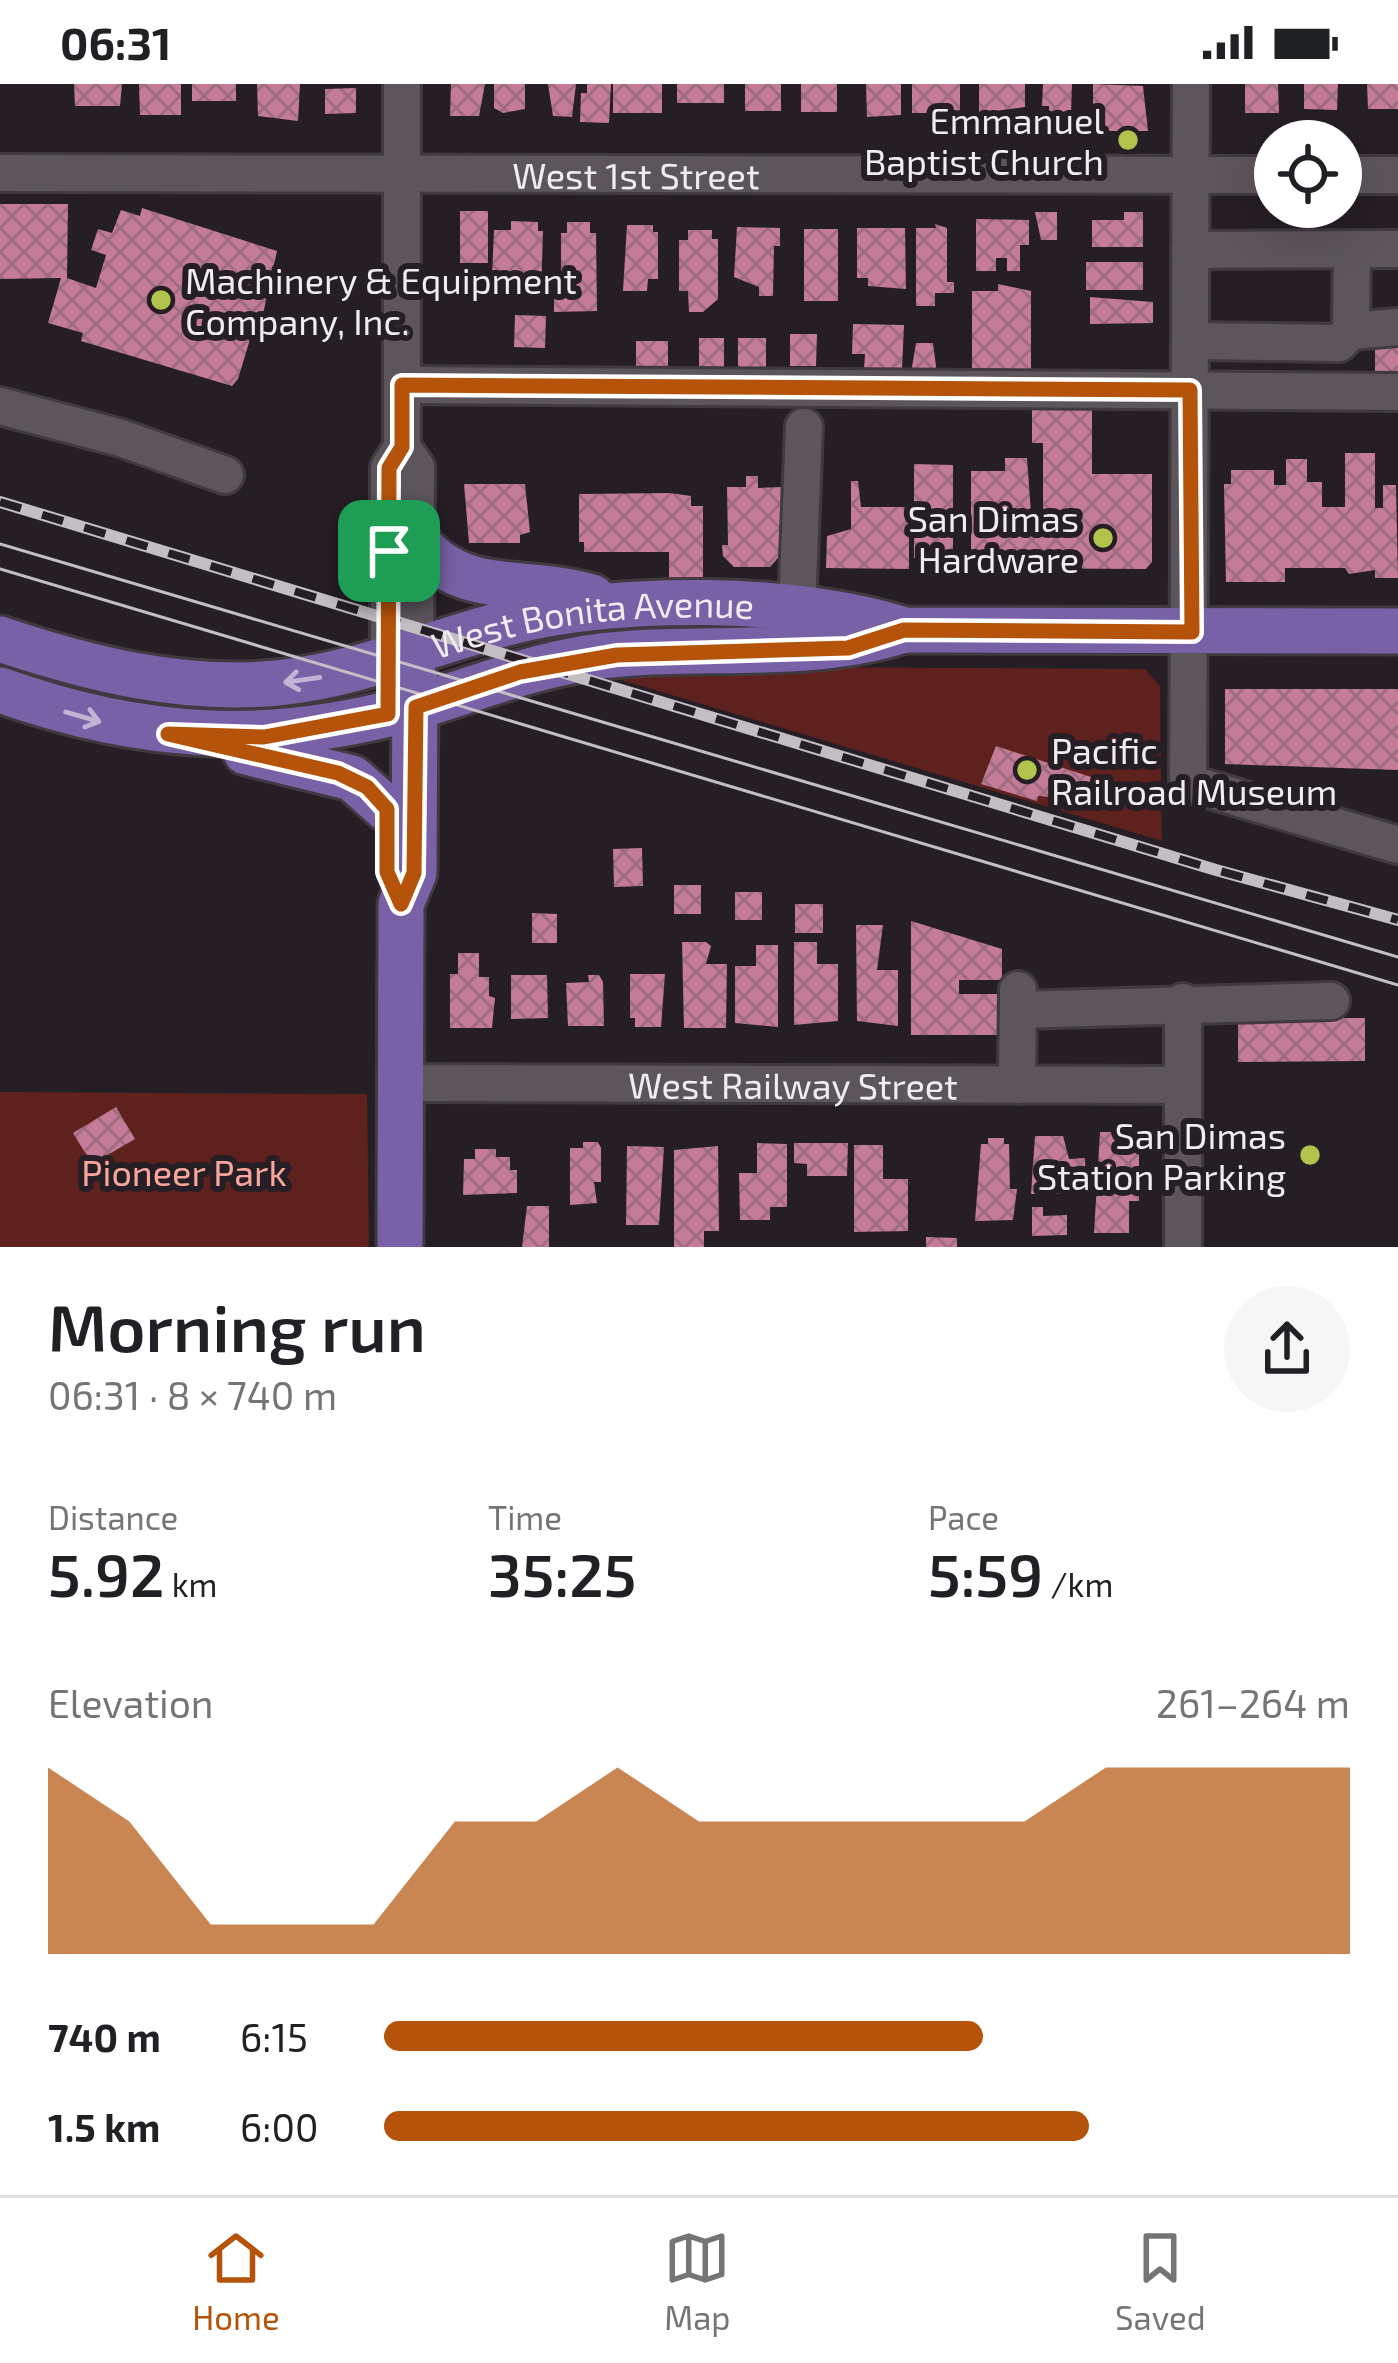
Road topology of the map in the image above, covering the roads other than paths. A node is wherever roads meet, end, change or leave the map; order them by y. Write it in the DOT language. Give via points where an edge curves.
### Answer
graph roads {
  1 [pos="402,84"];
  2 [pos="1190,84"];
  3 [pos="0,173"];
  4 [pos="402,174"];
  5 [pos="1189,175"];
  6 [pos="1254,175"];
  7 [pos="1362,175"];
  8 [pos="1398,175"];
  9 [pos="1352,249"];
  10 [pos="1398,249"];
  11 [pos="1190,250"];
  12 [pos="1398,327"];
  13 [pos="1351,331"];
  14 [pos="1190,341"];
  15 [pos="402,385"];
  16 [pos="1190,390"];
  17 [pos="1398,392"];
  18 [pos="0,406"];
  19 [pos="804,428"];
  20 [pos="402,447"];
  21 [pos="225,475"];
  22 [pos="416,540"];
  23 [pos="612,603"];
  24 [pos="797,610"];
  25 [pos="904,630"];
  26 [pos="1192,632"];
  27 [pos="1398,632"];
  28 [pos="0,639"];
  29 [pos="402,656"];
  30 [pos="0,690"];
  31 [pos="402,710"];
  32 [pos="168,734"];
  33 [pos="387,809"];
  34 [pos="1398,844"];
  35 [pos="401,904"];
  36 [pos="1331,1001"];
  37 [pos="1183,1002"];
  38 [pos="400,1083"];
  39 [pos="1017,1084"];
  40 [pos="1183,1085"];
  41 [pos="400,1247"];
  42 [pos="1184,1247"];
  1 -- 4 [label="street"];
  2 -- 5 [label="street"];
  3 -- 4 [label="street, West 1st Street"];
  4 -- 5 [label="street, West 1st Street"];
  4 -- 15 [label="street"];
  5 -- 6 [label="street, West 1st Street"];
  5 -- 11 [label="street"];
  7 -- 8 [label="street"];
  9 -- 10 [label="street"];
  9 -- 11 [label="street"];
  9 -- 13 [label="street"];
  11 -- 14 [label="street"];
  12 -- 13 [label="street"];
  13 -- 14 [label="street" via="1339,343"];
  14 -- 16 [label="street"];
  15 -- 16 [label="street"];
  15 -- 20 [label="street"];
  16 -- 17 [label="street"];
  16 -- 26 [label="street"];
  18 -- 21 [label="street"];
  19 -- 24 [label="street"];
  20 -- 22 [label="street" via="416,467"];
  20 -- 29 [label="street" via="389,468"];
  22 -- 23 [label="main road" via="452,575 558,587"];
  22 -- 29 [label="street"];
  23 -- 24 [label="main road, West Bonita Avenue"];
  23 -- 29 [label="main road, West Bonita Avenue" via="537,615"];
  24 -- 25 [label="main road, West Bonita Avenue" via="849,612"];
  25 -- 26 [label="main road, West Bonita Avenue"];
  25 -- 31 [label="main road, West Bonita Avenue" via="848,648 585,659"];
  26 -- 27 [label="main road, West Bonita Avenue"];
  26 -- 34 [label="street" via="1188,783"];
  29 -- 28 [label="main road, West Bonita Avenue, one-way" via="307,680 192,684 115,673"];
  29 -- 31 [label="main road"];
  30 -- 32 [label="main road, West Bonita Avenue, one-way"];
  31 -- 32 [label="main road, West Bonita Avenue" via="264,737"];
  31 -- 33 [label="main road"];
  31 -- 35 [label="main road" via="414,873"];
  32 -- 33 [label="main road" via="338,773"];
  33 -- 35 [label="main road" via="387,872"];
  35 -- 38 [label="main road"];
  36 -- 37 [label="street"];
  37 -- 39 [label="street" via="1018,1000"];
  37 -- 40 [label="street"];
  38 -- 39 [label="street, West Railway Street"];
  38 -- 41 [label="main road"];
  39 -- 40 [label="street, West Railway Street"];
  40 -- 42 [label="street"];
}
